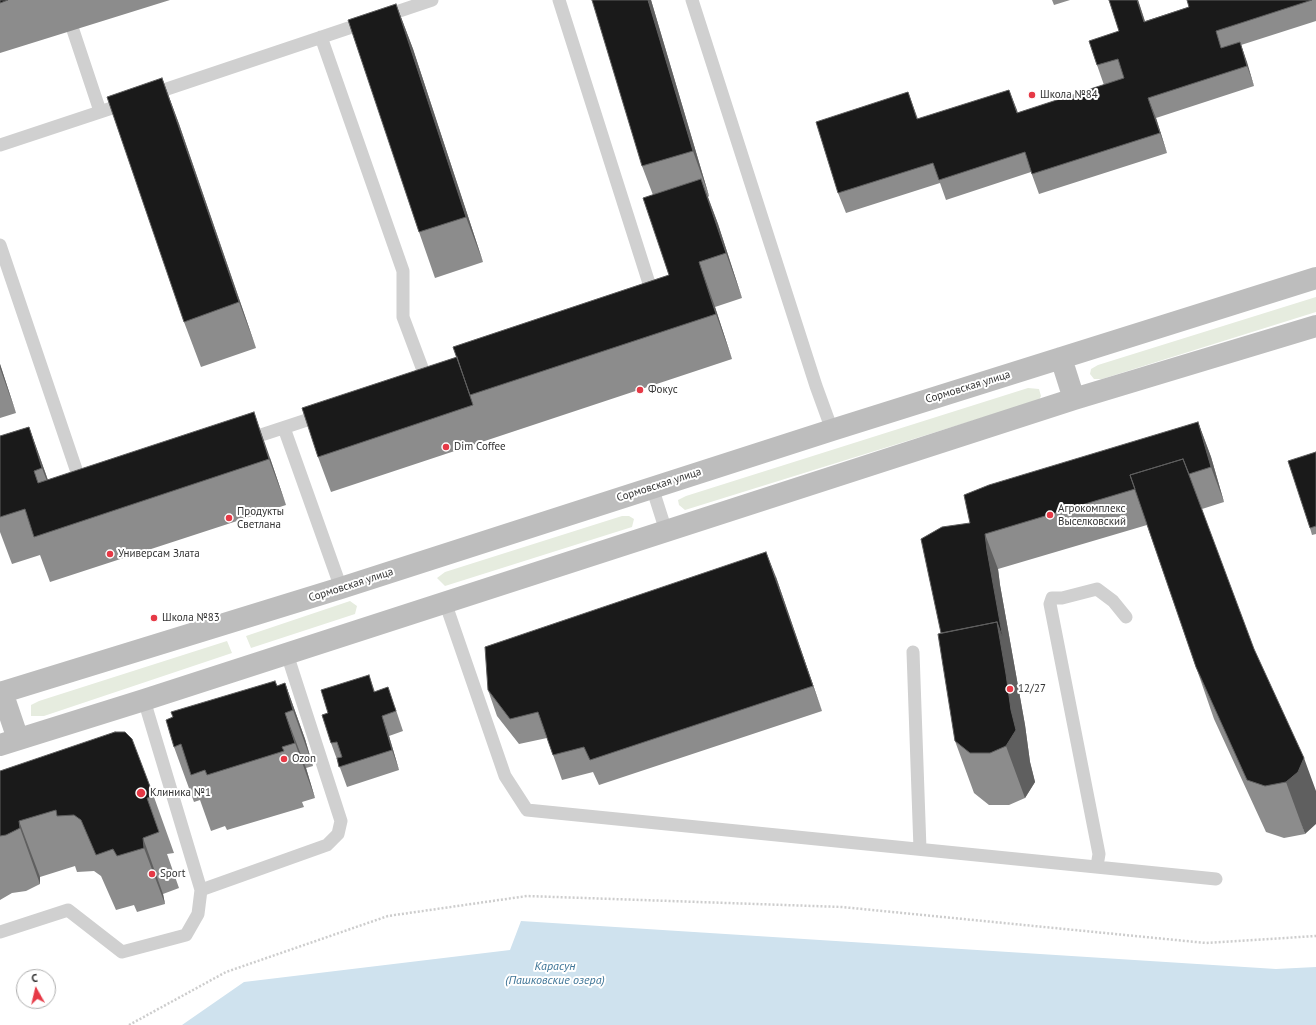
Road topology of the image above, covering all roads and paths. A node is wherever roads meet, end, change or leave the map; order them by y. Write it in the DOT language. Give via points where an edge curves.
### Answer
graph roads {
  1 [pos="432,0"];
  2 [pos="559,0"];
  3 [pos="692,0"];
  4 [pos="73,30"];
  5 [pos="321,37"];
  6 [pos="100,111"];
  7 [pos="0,145"];
  8 [pos="0,245"];
  9 [pos="1316,278"];
  10 [pos="649,307"];
  11 [pos="1316,326"];
  12 [pos="1060,358"];
  13 [pos="441,376"];
  14 [pos="427,381"];
  15 [pos="412,386"];
  16 [pos="1074,399"];
  17 [pos="337,410"];
  18 [pos="284,428"];
  19 [pos="832,430"];
  20 [pos="232,445"];
  21 [pos="652,487"];
  22 [pos="92,490"];
  23 [pos="666,531"];
  24 [pos="341,588"];
  25 [pos="445,602"];
  26 [pos="1126,617"];
  27 [pos="914,652"];
  28 [pos="287,654"];
  29 [pos="1,690"];
  30 [pos="144,700"];
  31 [pos="9,742"];
  32 [pos="920,849"];
  33 [pos="1097,866"];
  34 [pos="1216,879"];
  35 [pos="201,890"];
  36 [pos="0,932"];
  37 [pos="1316,936"];
  38 [pos="129,1025"];
  1 -- 5 [label="lane"];
  2 -- 10 [label="lane" via="656,304"];
  3 -- 19 [label="lane"];
  4 -- 6 [label="lane"];
  5 -- 6 [label="lane"];
  5 -- 14 [label="lane" via="403,271 403,317"];
  6 -- 7 [label="lane"];
  8 -- 22 [label="lane" via="84,492"];
  9 -- 12 [label="main road, Сормовская улица"];
  11 -- 16 [label="main road, Сормовская улица"];
  12 -- 16 [label="main road"];
  12 -- 19 [label="main road, Сормовская улица"];
  13 -- 14 [label="lane"];
  14 -- 15 [label="lane"];
  16 -- 23 [label="main road, Сормовская улица"];
  17 -- 18 [label="lane"];
  18 -- 20 [label="lane"];
  18 -- 24 [label="lane"];
  19 -- 21 [label="main road, Сормовская улица"];
  21 -- 23 [label="lane"];
  21 -- 24 [label="main road, Сормовская улица"];
  23 -- 25 [label="main road, Сормовская улица"];
  24 -- 29 [label="main road, Сормовская улица"];
  25 -- 28 [label="main road, Сормовская улица"];
  25 -- 32 [label="lane" via="506,776 527,810"];
  26 -- 33 [label="lane" via="1113,601 1097,589 1052,598 1050,604 1099,854"];
  27 -- 32 [label="lane"];
  28 -- 30 [label="main road, Сормовская улица"];
  28 -- 35 [label="lane" via="341,821 338,834 327,845"];
  29 -- 31 [label="main road, Сормовская улица"];
  30 -- 31 [label="main road, Сормовская улица"];
  30 -- 35 [label="lane"];
  32 -- 33 [label="lane"];
  33 -- 34 [label="lane"];
  35 -- 36 [label="lane" via="198,914 186,935 122,952 68,910"];
  37 -- 38 [label="path" via="1206,943 842,907 527,896 388,916 226,972"];
}
